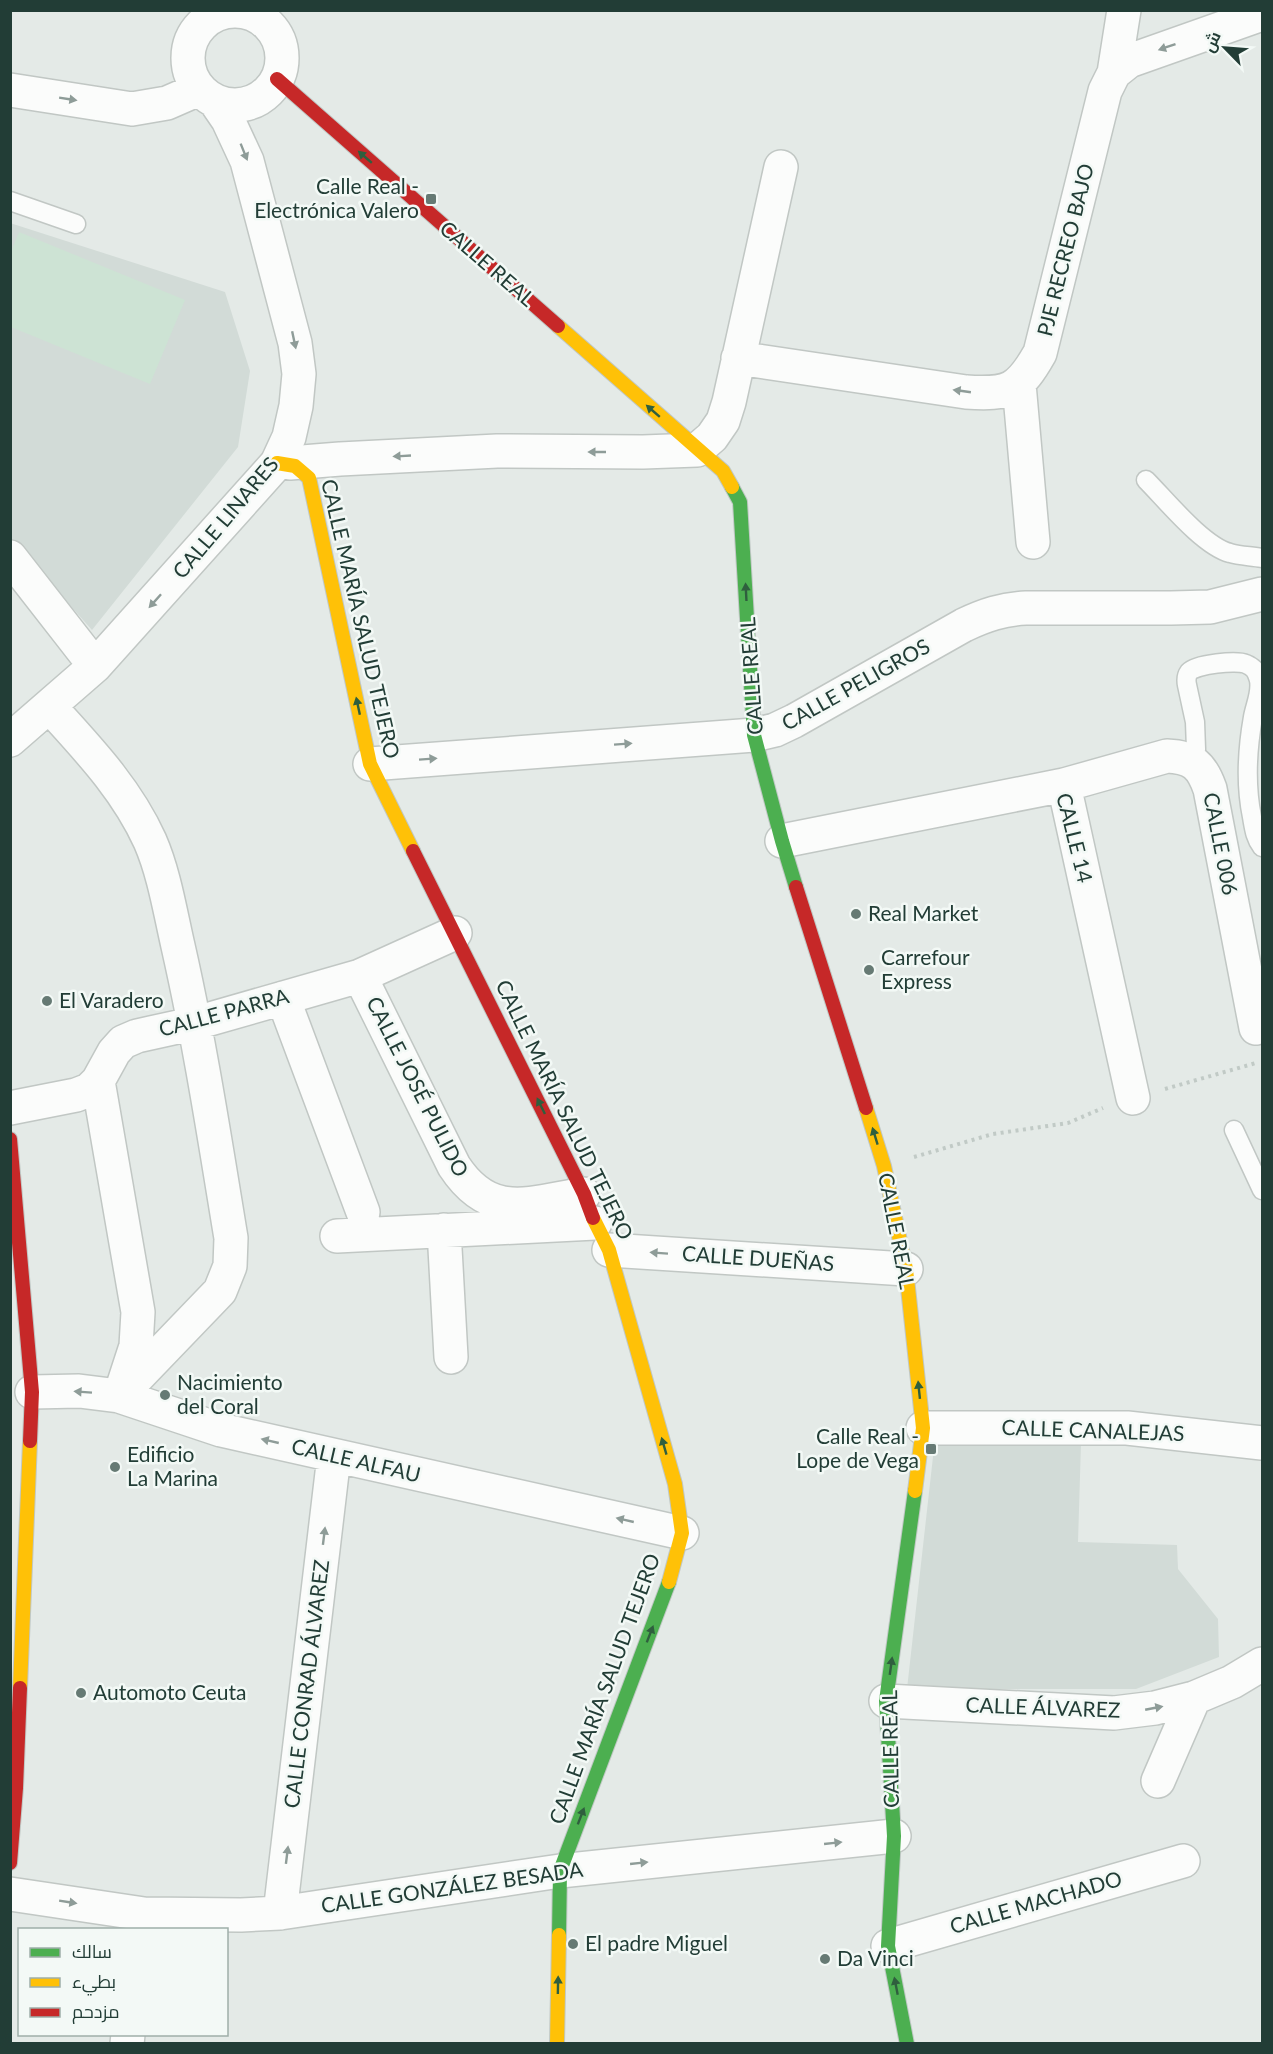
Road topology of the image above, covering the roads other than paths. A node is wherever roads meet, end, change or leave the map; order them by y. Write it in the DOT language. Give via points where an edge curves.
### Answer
graph roads {
  1 [pos="1125,10"];
  2 [pos="235,11"];
  3 [pos="1263,14"];
  4 [pos="1114,74"];
  5 [pos="277,78"];
  6 [pos="10,90"];
  7 [pos="207,95"];
  8 [pos="782,167"];
  9 [pos="10,201"];
  10 [pos="76,224"];
  11 [pos="738,358"];
  12 [pos="1019,384"];
  13 [pos="697,450"];
  14 [pos="283,463"];
  15 [pos="1146,480"];
  16 [pos="1033,542"];
  17 [pos="10,557"];
  18 [pos="1263,558"];
  19 [pos="1263,594"];
  20 [pos="95,666"];
  21 [pos="49,706"];
  22 [pos="754,735"];
  23 [pos="10,740"];
  24 [pos="1194,762"];
  25 [pos="370,764"];
  26 [pos="1064,784"];
  27 [pos="782,842"];
  28 [pos="1263,847"];
  29 [pos="455,933"];
  30 [pos="360,976"];
  31 [pos="283,998"];
  32 [pos="196,1023"];
  33 [pos="1256,1028"];
  34 [pos="99,1081"];
  35 [pos="1133,1098"];
  36 [pos="10,1108"];
  37 [pos="1234,1130"];
  38 [pos="10,1139"];
  39 [pos="1263,1190"];
  40 [pos="363,1212"];
  41 [pos="596,1223"];
  42 [pos="444,1230"];
  43 [pos="337,1236"];
  44 [pos="906,1269"];
  45 [pos="451,1357"];
  46 [pos="32,1392"];
  47 [pos="119,1396"];
  48 [pos="923,1428"];
  49 [pos="1263,1443"];
  50 [pos="334,1456"];
  51 [pos="682,1533"];
  52 [pos="1263,1664"];
  53 [pos="1194,1698"];
  54 [pos="886,1701"];
  55 [pos="1158,1781"];
  56 [pos="894,1836"];
  57 [pos="1183,1861"];
  58 [pos="10,1863"];
  59 [pos="560,1871"];
  60 [pos="10,1894"];
  61 [pos="280,1913"];
  62 [pos="143,1922"];
  63 [pos="888,1946"];
  64 [pos="557,2043"];
  65 [pos="907,2043"];
  1 -- 4 [label="street, PJE RECREO BAJO"];
  2 -- 5 [label="street" via="258,17 277,38 281,65"];
  2 -- 7 [label="street" via="210,19 190,44 187,60 191,76"];
  3 -- 4 [label="street, one-way" via="1129,61"];
  4 -- 12 [label="street, PJE RECREO BAJO" via="1105,91 1040,353"];
  5 -- 7 [label="street" via="269,91 243,105 229,105"];
  13 -- 5 [label="street, CALLE REAL, one-way"];
  6 -- 7 [label="street, one-way" via="132,108"];
  7 -- 14 [label="street, CALLE LINARES, one-way" via="233,130 247,161 295,343 299,374 296,406"];
  8 -- 11 [label="street"];
  9 -- 10 [label="lane"];
  12 -- 11 [label="street, one-way" via="993,392 966,392"];
  11 -- 13 [label="street" via="723,421"];
  12 -- 16 [label="street"];
  13 -- 14 [label="street, one-way" via="497,451"];
  22 -- 13 [label="street, CALLE REAL, one-way" via="740,502 723,471"];
  14 -- 20 [label="street, CALLE LINARES, one-way"];
  25 -- 14 [label="street, CALLE MARÍA SALUD TEJERO, one-way" via="313,490 301,468"];
  15 -- 18 [label="lane" via="1216,547"];
  17 -- 20 [label="street"];
  19 -- 22 [label="street, CALLE PELIGROS" via="1210,607 1004,609 964,625 794,721"];
  20 -- 21 [label="street, CALLE LINARES"];
  21 -- 23 [label="street, CALLE LINARES"];
  21 -- 32 [label="street" via="100,762 128,800 150,842"];
  25 -- 22 [label="street, CALLE PELIGROS, one-way"];
  22 -- 27 [label="street, CALLE REAL"];
  24 -- 26 [label="street" via="1167,756"];
  24 -- 28 [label="lane" via="1196,735 1186,678 1189,672 1201,666 1244,663 1254,669 1259,679 1247,772 1255,832"];
  24 -- 33 [label="street, CALLE 006" via="1205,774 1210,789"];
  25 -- 29 [label="street, CALLE MARÍA SALUD TEJERO"];
  26 -- 27 [label="street, CALLE 14"];
  26 -- 35 [label="street, CALLE 14"];
  44 -- 27 [label="street, CALLE REAL, one-way" via="884,1166"];
  29 -- 30 [label="street, CALLE PARRA"];
  41 -- 29 [label="street, CALLE MARÍA SALUD TEJERO, one-way"];
  30 -- 31 [label="street, CALLE PARRA"];
  30 -- 41 [label="street, CALLE JOSÉ PULIDO" via="464,1182 479,1195 497,1202"];
  31 -- 32 [label="street, CALLE PARRA"];
  31 -- 40 [label="street"];
  32 -- 34 [label="street, CALLE PARRA" via="123,1042"];
  32 -- 47 [label="street" via="231,1239 230,1266 220,1291"];
  34 -- 36 [label="street" via="76,1095"];
  34 -- 47 [label="street" via="138,1312 136,1346"];
  37 -- 39 [label="lane"];
  38 -- 46 [label="street"];
  41 -- 42 [label="street, CALLE DUEÑAS"];
  44 -- 41 [label="street, CALLE DUEÑAS, one-way"];
  51 -- 41 [label="street, CALLE MARÍA SALUD TEJERO, one-way" via="675,1484"];
  42 -- 43 [label="street, CALLE DUEÑAS"];
  42 -- 45 [label="street"];
  48 -- 44 [label="street, CALLE REAL, one-way"];
  47 -- 46 [label="street, CALLE ALFAU, one-way" via="79,1391"];
  46 -- 58 [label="street"];
  50 -- 47 [label="street, CALLE ALFAU, one-way" via="221,1430"];
  48 -- 49 [label="street, CALLE CANALEJAS" via="1127,1428"];
  54 -- 48 [label="street, CALLE REAL, one-way"];
  51 -- 50 [label="street, CALLE ALFAU, one-way"];
  61 -- 50 [label="street, CALLE CONRAD ÁLVAREZ, one-way"];
  59 -- 51 [label="street, CALLE MARÍA SALUD TEJERO, one-way" via="674,1570"];
  52 -- 53 [label="street, CALLE ÁLVAREZ"];
  54 -- 53 [label="street, CALLE ÁLVAREZ, one-way" via="1114,1713"];
  53 -- 55 [label="street"];
  54 -- 56 [label="street, CALLE REAL"];
  59 -- 56 [label="street, CALLE GONZÁLEZ BESADA, one-way"];
  56 -- 63 [label="street, CALLE REAL"];
  57 -- 63 [label="street, CALLE MACHADO"];
  59 -- 61 [label="street, CALLE GONZÁLEZ BESADA"];
  64 -- 59 [label="street, CALLE MARÍA SALUD TEJERO, one-way"];
  60 -- 62 [label="street, CALLE GONZÁLEZ BESADA, one-way"];
  61 -- 62 [label="street, CALLE GONZÁLEZ BESADA"];
  65 -- 63 [label="street, CALLE REAL, one-way"];
}
